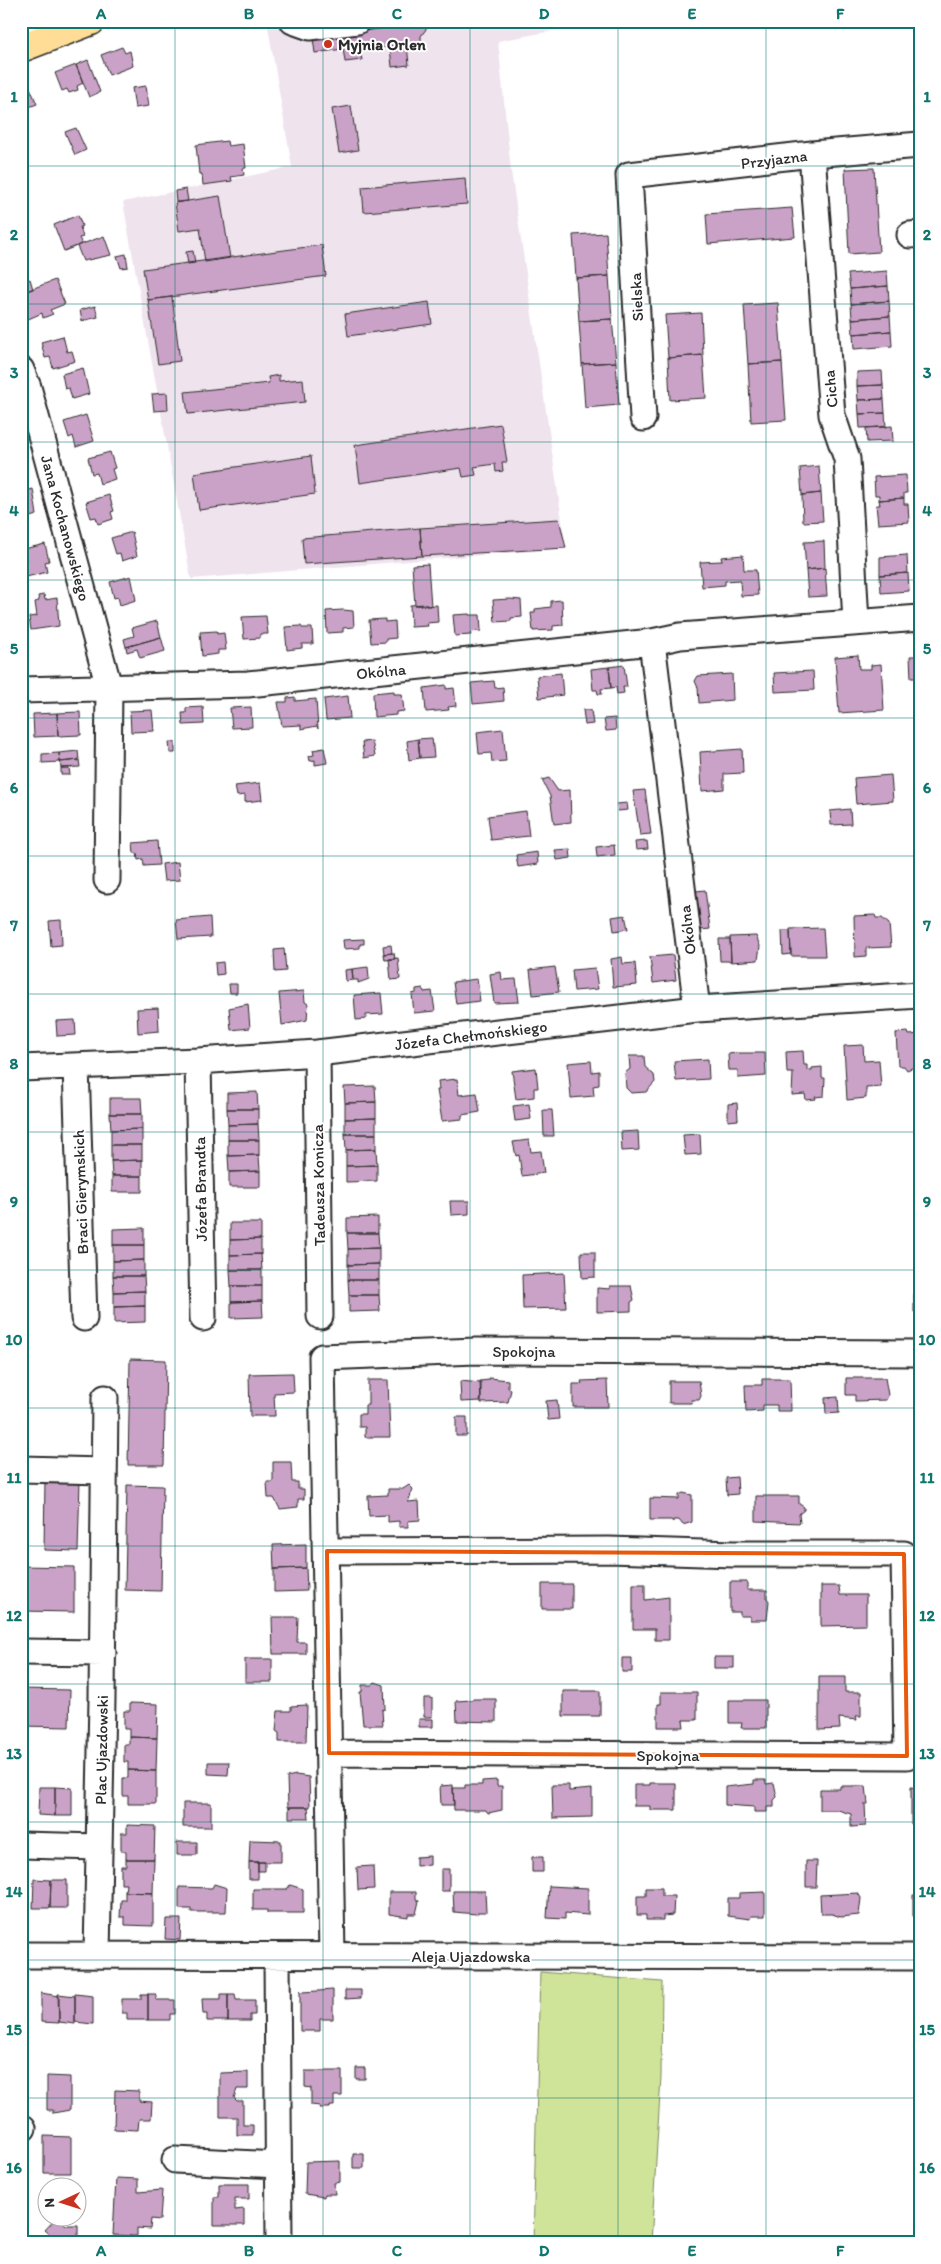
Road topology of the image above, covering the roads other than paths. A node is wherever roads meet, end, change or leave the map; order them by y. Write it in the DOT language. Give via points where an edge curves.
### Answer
graph roads {
  1 [pos="91,21"];
  2 [pos="293,21"];
  3 [pos="357,21"];
  4 [pos="27,38"];
  5 [pos="920,145"];
  6 [pos="812,154"];
  7 [pos="629,175"];
  8 [pos="21,370"];
  9 [pos="643,418"];
  10 [pos="920,618"];
  11 [pos="856,622"];
  12 [pos="652,642"];
  13 [pos="110,687"];
  14 [pos="21,690"];
  15 [pos="106,880"];
  16 [pos="920,995"];
  17 [pos="697,1009"];
  18 [pos="317,1053"];
  19 [pos="198,1061"];
  20 [pos="76,1066"];
  21 [pos="21,1068"];
  22 [pos="320,1316"];
  23 [pos="84,1318"];
  24 [pos="203,1318"];
  25 [pos="920,1353"];
  26 [pos="105,1398"];
  27 [pos="21,1469"];
  28 [pos="104,1471"];
  29 [pos="327,1551"];
  30 [pos="21,1652"];
  31 [pos="102,1653"];
  32 [pos="913,1656"];
  33 [pos="329,1753"];
  34 [pos="21,1845"];
  35 [pos="99,1847"];
  36 [pos="21,1955"];
  37 [pos="97,1955"];
  38 [pos="277,1956"];
  39 [pos="332,1956"];
  40 [pos="920,1957"];
  41 [pos="175,2160"];
  42 [pos="278,2165"];
  43 [pos="279,2243"];
  1 -- 4 [label="main road"];
  2 -- 3 [label="street" via="310,27"];
  5 -- 6 [label="street, Przyjazna"];
  6 -- 7 [label="street, Przyjazna"];
  6 -- 11 [label="street, Cicha" via="832,415 847,459"];
  7 -- 9 [label="street, Sielska"];
  8 -- 13 [label="street, Jana Kochanowskiego"];
  10 -- 11 [label="street, Okólna"];
  11 -- 12 [label="street, Okólna" via="680,636"];
  12 -- 13 [label="street, Okólna" via="248,684"];
  12 -- 17 [label="street, Okólna"];
  13 -- 14 [label="street, Okólna"];
  13 -- 15 [label="street"];
  16 -- 17 [label="street, Józefa Chełmońskiego"];
  17 -- 18 [label="street, Józefa Chełmońskiego"];
  18 -- 19 [label="street, Józefa Chełmońskiego"];
  18 -- 22 [label="street, Tadeusza Konicza"];
  19 -- 20 [label="street, Józefa Chełmońskiego"];
  19 -- 24 [label="street, Józefa Brandta"];
  20 -- 21 [label="street, Józefa Chełmońskiego"];
  20 -- 23 [label="street, Braci Gierymskich"];
  25 -- 29 [label="street, Spokojna" via="476,1351 322,1357"];
  26 -- 28 [label="street, Plac Ujazdowski"];
  27 -- 28 [label="street"];
  28 -- 31 [label="street, Plac Ujazdowski"];
  29 -- 32 [label="street, Spokojna" via="904,1554"];
  29 -- 33 [label="street, Spokojna"];
  30 -- 31 [label="street"];
  31 -- 35 [label="street, Plac Ujazdowski"];
  32 -- 33 [label="street, Spokojna" via="907,1756"];
  33 -- 39 [label="street, Spokojna"];
  34 -- 35 [label="street"];
  35 -- 37 [label="street, Plac Ujazdowski"];
  36 -- 37 [label="street, Aleja Ujazdowska"];
  37 -- 38 [label="street, Aleja Ujazdowska"];
  38 -- 39 [label="street, Aleja Ujazdowska"];
  38 -- 42 [label="street"];
  39 -- 40 [label="street, Aleja Ujazdowska"];
  41 -- 42 [label="street"];
  42 -- 43 [label="street"];
}
